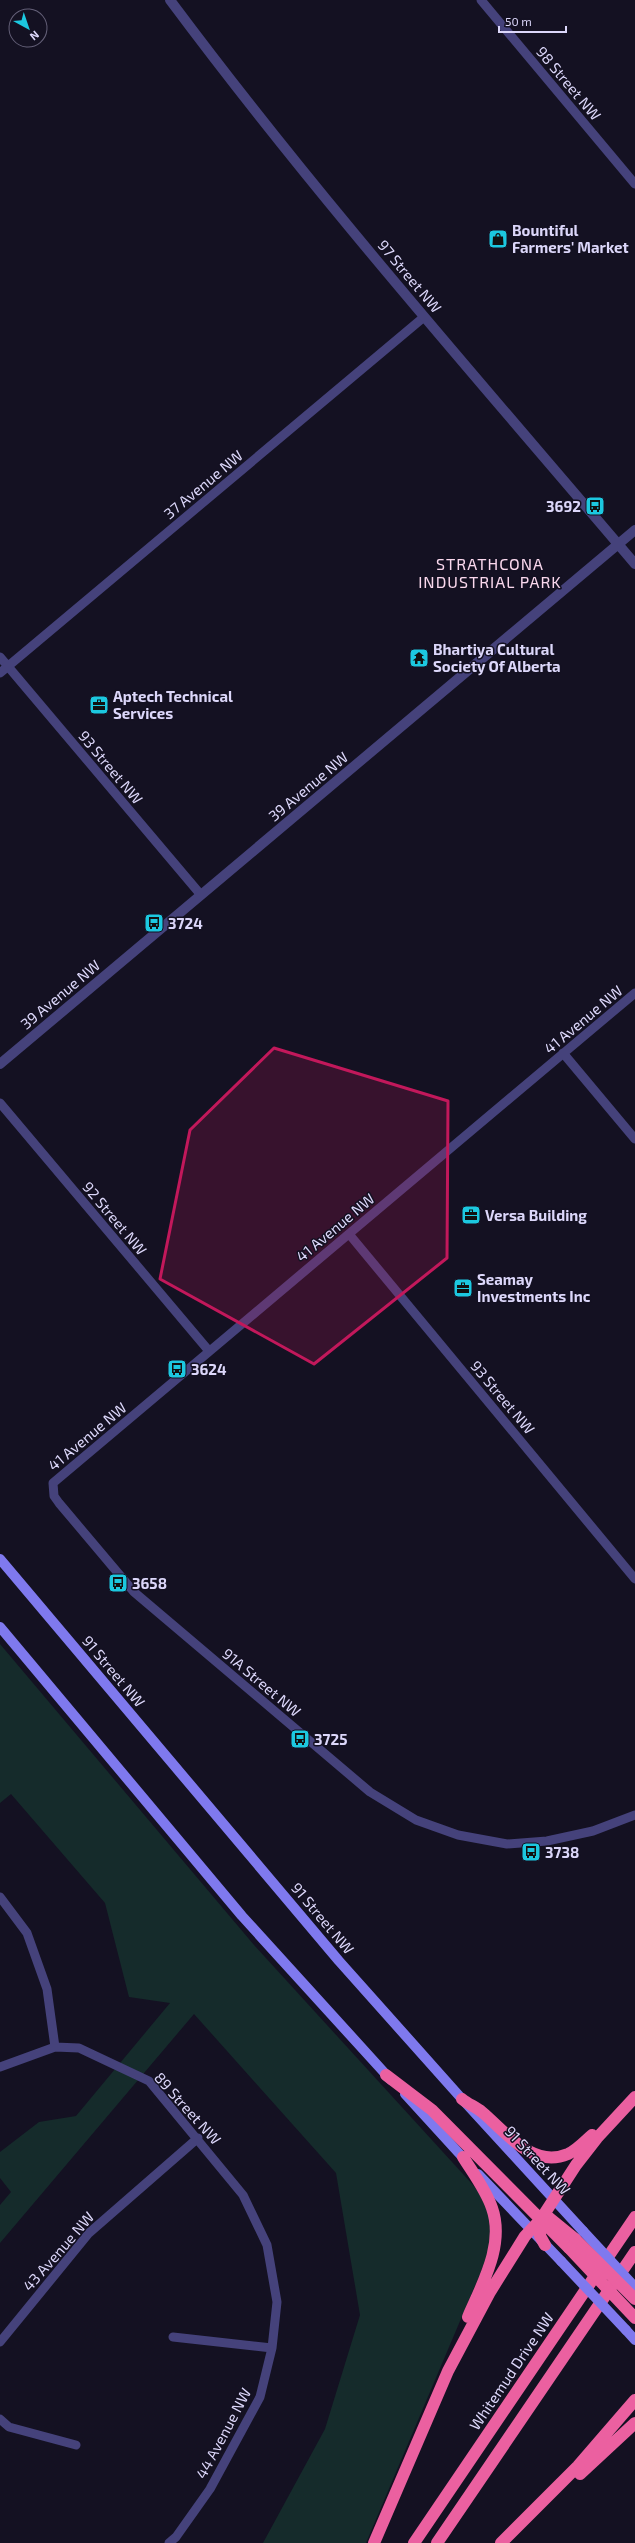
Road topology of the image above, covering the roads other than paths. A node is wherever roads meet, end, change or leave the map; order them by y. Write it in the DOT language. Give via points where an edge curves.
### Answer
graph roads {
  1 [pos="170,0"];
  2 [pos="481,0"];
  3 [pos="635,184"];
  4 [pos="424,317"];
  5 [pos="635,530"];
  6 [pos="618,544"];
  7 [pos="635,564"];
  8 [pos="0,657"];
  9 [pos="8,666"];
  10 [pos="0,673"];
  11 [pos="201,895"];
  12 [pos="635,993"];
  13 [pos="563,1053"];
  14 [pos="0,1064"];
  15 [pos="0,1102"];
  16 [pos="635,1138"];
  17 [pos="349,1234"];
  18 [pos="209,1351"];
  19 [pos="52,1483"];
  20 [pos="0,1559"];
  21 [pos="635,1578"];
  22 [pos="0,1627"];
  23 [pos="635,1815"];
  24 [pos="0,1897"];
  25 [pos="55,2047"];
  26 [pos="0,2067"];
  27 [pos="386,2075"];
  28 [pos="635,2097"];
  29 [pos="462,2099"];
  30 [pos="618,2114"];
  31 [pos="198,2138"];
  32 [pos="463,2157"];
  33 [pos="553,2199"];
  34 [pos="635,2217"];
  35 [pos="541,2219"];
  36 [pos="530,2230"];
  37 [pos="576,2239"];
  38 [pos="545,2245"];
  39 [pos="635,2252"];
  40 [pos="273,2276"];
  41 [pos="635,2286"];
  42 [pos="635,2299"];
  43 [pos="635,2318"];
  44 [pos="172,2337"];
  45 [pos="635,2340"];
  46 [pos="0,2342"];
  47 [pos="272,2348"];
  48 [pos="448,2371"];
  49 [pos="635,2400"];
  50 [pos="0,2419"];
  51 [pos="635,2423"];
  52 [pos="76,2445"];
  53 [pos="169,2543"];
  54 [pos="374,2543"];
  55 [pos="414,2543"];
  56 [pos="437,2543"];
  57 [pos="500,2543"];
  58 [pos="506,2543"];
  1 -- 4 [label="street, 97 Street NW" via="288,154"];
  2 -- 3 [label="street, 98 Street NW"];
  4 -- 6 [label="street, 97 Street NW"];
  4 -- 9 [label="street, 37 Avenue NW"];
  5 -- 6 [label="street, 39 Avenue NW"];
  6 -- 7 [label="street, 97 Street NW"];
  6 -- 11 [label="street, 39 Avenue NW"];
  8 -- 9 [label="street, 93 Street NW"];
  9 -- 10 [label="street, 37 Avenue NW"];
  9 -- 11 [label="street, 93 Street NW"];
  11 -- 14 [label="street, 39 Avenue NW"];
  12 -- 13 [label="street, 41 Avenue NW"];
  13 -- 16 [label="street"];
  13 -- 17 [label="street, 41 Avenue NW"];
  15 -- 18 [label="street, 92 Street NW"];
  17 -- 18 [label="street, 41 Avenue NW"];
  17 -- 21 [label="street, 93 Street NW"];
  18 -- 19 [label="street, 41 Avenue NW"];
  19 -- 23 [label="street, 91A Street NW" via="54,1496 59,1503 134,1592 370,1792 416,1820 458,1835 507,1844 547,1842 593,1831"];
  20 -- 29 [label="main road, 91 Street NW" via="339,1960"];
  22 -- 27 [label="main road" via="242,1916"];
  24 -- 25 [label="street" via="27,1933 47,1989"];
  25 -- 26 [label="street"];
  25 -- 31 [label="street, 89 Street NW" via="79,2048 149,2081"];
  27 -- 32 [label="main road"];
  27 -- 35 [label="highway" via="432,2110"];
  28 -- 30 [label="highway"];
  29 -- 30 [label="highway" via="482,2112 519,2145 534,2154 548,2157 563,2156 573,2151"];
  29 -- 33 [label="main road, 91 Street NW"];
  30 -- 33 [label="highway" via="580,2159"];
  31 -- 40 [label="street, 89 Street NW" via="244,2195 267,2245"];
  31 -- 46 [label="street, 43 Avenue NW" via="89,2233"];
  32 -- 36 [label="main road"];
  32 -- 48 [label="highway" via="492,2207 496,2232 490,2262"];
  33 -- 35 [label="highway"];
  33 -- 37 [label="main road, 91 Street NW"];
  34 -- 55 [label="highway, Whitemud Drive NW"];
  35 -- 36 [label="highway"];
  35 -- 37 [label="highway"];
  35 -- 38 [label="highway" via="540,2236"];
  36 -- 38 [label="main road"];
  36 -- 48 [label="highway" via="490,2292"];
  37 -- 41 [label="main road, 91 Street NW, bridge"];
  37 -- 42 [label="highway, bridge"];
  37 -- 43 [label="highway, bridge"];
  38 -- 45 [label="main road, bridge"];
  39 -- 56 [label="highway"];
  40 -- 47 [label="street, 44 Avenue NW" via="277,2302"];
  44 -- 47 [label="street"];
  47 -- 53 [label="street, 44 Avenue NW" via="260,2397 210,2489"];
  48 -- 54 [label="highway"];
  49 -- 57 [label="highway" via="578,2466"];
  50 -- 52 [label="street" via="9,2427"];
  51 -- 58 [label="highway"];
}
